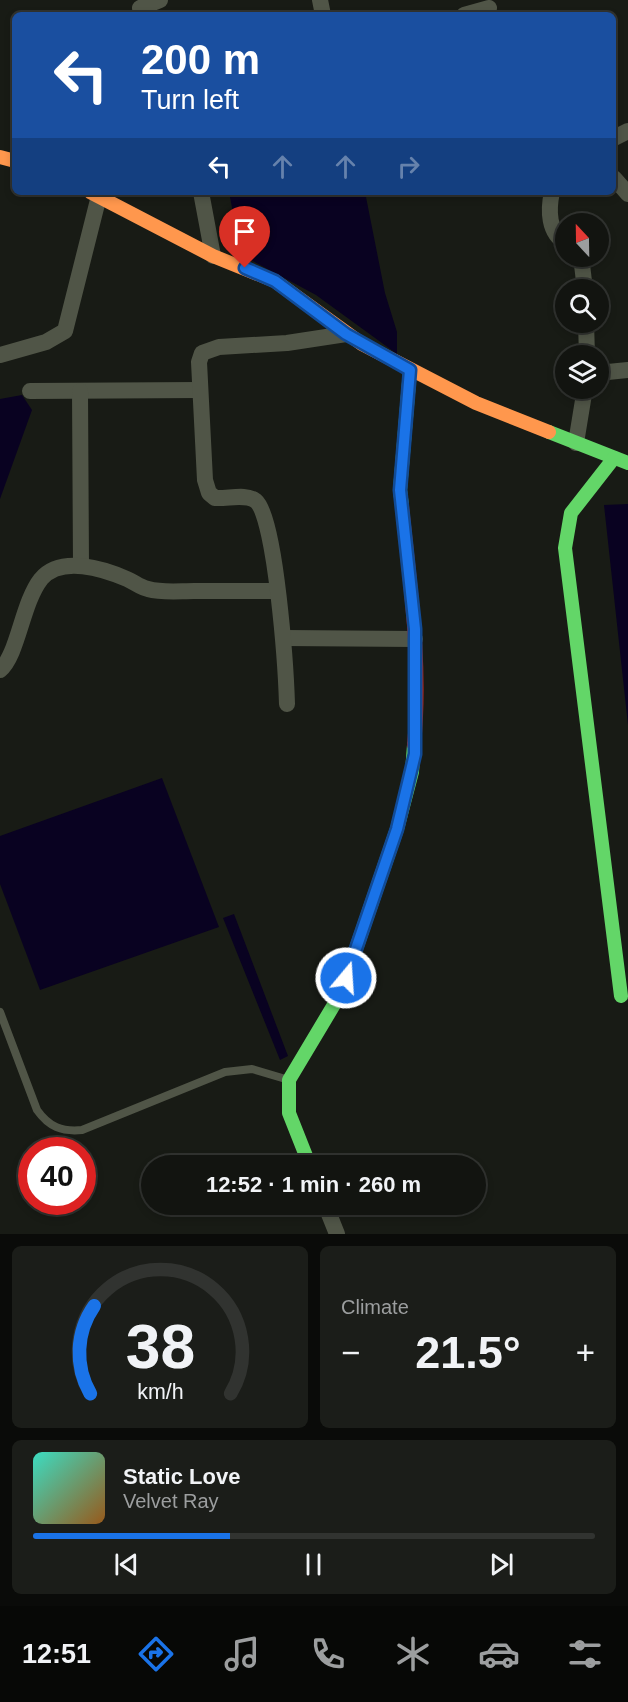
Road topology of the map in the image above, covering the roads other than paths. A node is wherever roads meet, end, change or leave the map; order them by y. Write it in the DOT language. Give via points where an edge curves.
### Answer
graph roads {
  1 [pos="160,0"];
  2 [pos="140,8"];
  3 [pos="616,180"];
  4 [pos="628,194"];
  5 [pos="94,195"];
  6 [pos="96,195"];
  7 [pos="202,195"];
  8 [pos="552,195"];
  9 [pos="555,234"];
  10 [pos="213,256"];
  11 [pos="346,334"];
  12 [pos="0,355"];
  13 [pos="410,370"];
  14 [pos="628,370"];
  15 [pos="609,372"];
  16 [pos="199,390"];
  17 [pos="30,391"];
  18 [pos="80,391"];
  19 [pos="583,399"];
  20 [pos="576,443"];
  21 [pos="614,458"];
  22 [pos="628,463"];
  23 [pos="81,566"];
  24 [pos="277,591"];
  25 [pos="284,638"];
  26 [pos="415,639"];
  27 [pos="0,670"];
  28 [pos="287,704"];
  29 [pos="621,996"];
  30 [pos="0,1012"];
  31 [pos="289,1080"];
  32 [pos="306,1155"];
  33 [pos="329,1215"];
  34 [pos="337,1234"];
  1 -- 2 [label="street"];
  3 -- 4 [label="street"];
  5 -- 12 [label="street" via="65,331 46,342"];
  6 -- 10 [label="street"];
  7 -- 10 [label="street"];
  8 -- 9 [label="street"];
  10 -- 11 [label="street" via="275,281"];
  11 -- 13 [label="street"];
  11 -- 16 [label="street" via="207,350 199,362"];
  13 -- 20 [label="street" via="476,403"];
  13 -- 26 [label="street" via="400,490"];
  14 -- 15 [label="street"];
  16 -- 18 [label="street"];
  16 -- 24 [label="street" via="209,493 215,498 243,496 258,502 266,523"];
  17 -- 18 [label="street"];
  18 -- 23 [label="street"];
  19 -- 20 [label="street"];
  20 -- 21 [label="street"];
  21 -- 22 [label="street"];
  21 -- 29 [label="street" via="571,513 565,548"];
  23 -- 24 [label="street" via="106,571 147,589"];
  23 -- 27 [label="street" via="54,570 42,578 19,625 6,665"];
  24 -- 25 [label="street"];
  25 -- 26 [label="street"];
  25 -- 28 [label="street"];
  26 -- 31 [label="street" via="415,754 397,829 335,1003"];
  30 -- 31 [label="lane" via="37,1110 45,1122 69,1131 82,1130 225,1072 252,1069"];
  31 -- 32 [label="street" via="285,1094 289,1113"];
  33 -- 34 [label="street"];
}
